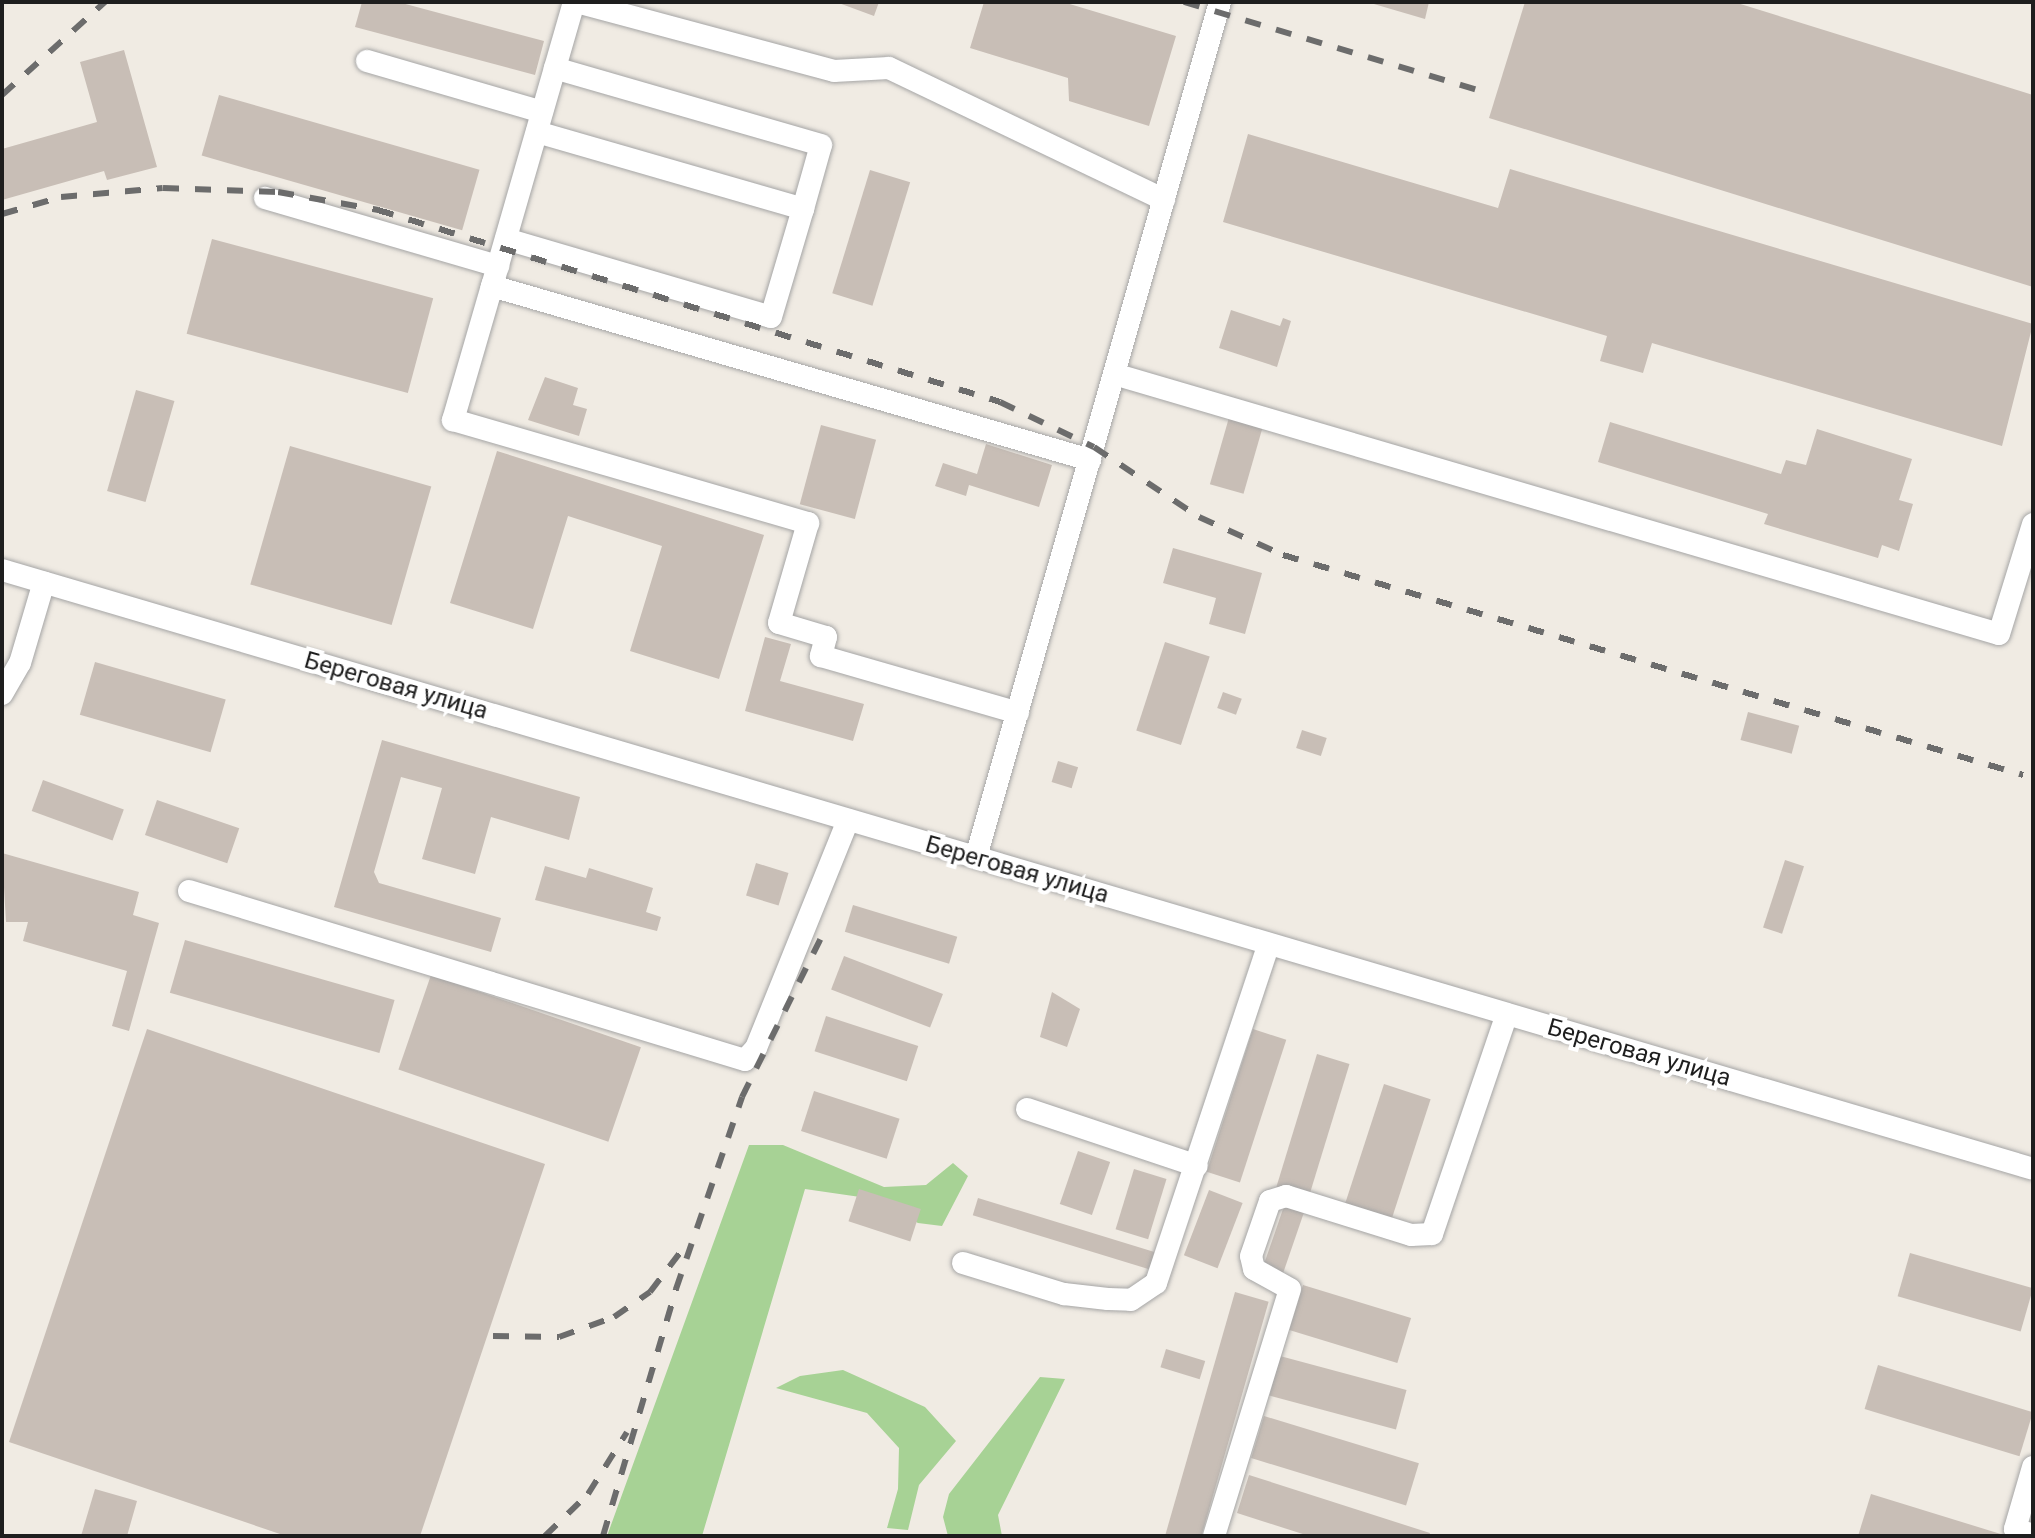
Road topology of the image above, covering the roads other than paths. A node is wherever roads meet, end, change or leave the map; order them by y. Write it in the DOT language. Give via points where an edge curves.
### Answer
graph roads {
  1 [pos="575,2"];
  2 [pos="1220,2"];
  3 [pos="367,61"];
  4 [pos="555,68"];
  5 [pos="539,122"];
  6 [pos="265,198"];
  7 [pos="1164,200"];
  8 [pos="803,209"];
  9 [pos="506,239"];
  10 [pos="495,276"];
  11 [pos="1114,374"];
  12 [pos="1090,460"];
  13 [pos="2033,524"];
  14 [pos="2,570"];
  15 [pos="44,582"];
  16 [pos="2,694"];
  17 [pos="1018,713"];
  18 [pos="848,820"];
  19 [pos="976,857"];
  20 [pos="189,891"];
  21 [pos="1269,944"];
  22 [pos="1507,1014"];
  23 [pos="1027,1109"];
  24 [pos="1197,1166"];
  25 [pos="2033,1169"];
  26 [pos="963,1263"];
  27 [pos="2033,1467"];
  28 [pos="2033,1535"];
  29 [pos="1214,1536"];
  1 -- 4 [label="street"];
  1 -- 7 [label="street" via="834,71 889,68"];
  2 -- 7 [label="street"];
  3 -- 5 [label="street"];
  4 -- 5 [label="street"];
  4 -- 8 [label="street" via="821,145"];
  5 -- 8 [label="street"];
  5 -- 9 [label="street"];
  6 -- 10 [label="street"];
  7 -- 11 [label="street"];
  8 -- 9 [label="street" via="771,317"];
  9 -- 10 [label="street"];
  10 -- 12 [label="street"];
  10 -- 17 [label="street" via="453,420 808,523 779,623 826,637 821,656"];
  11 -- 12 [label="street"];
  11 -- 13 [label="street" via="1999,634"];
  12 -- 17 [label="street"];
  14 -- 15 [label="street, Береговая улица"];
  15 -- 16 [label="street" via="20,663"];
  15 -- 18 [label="street, Береговая улица"];
  17 -- 19 [label="street"];
  18 -- 19 [label="street, Береговая улица"];
  18 -- 20 [label="street" via="756,1048 745,1060"];
  19 -- 21 [label="street, Береговая улица"];
  21 -- 22 [label="street, Береговая улица"];
  21 -- 24 [label="street"];
  22 -- 25 [label="street, Береговая улица"];
  22 -- 29 [label="street" via="1432,1234 1411,1235 1286,1196 1270,1201 1251,1256 1254,1269 1290,1289"];
  23 -- 24 [label="street"];
  24 -- 26 [label="street" via="1156,1283 1131,1300 1064,1294"];
  27 -- 28 [label="street" via="2015,1529"];
}
